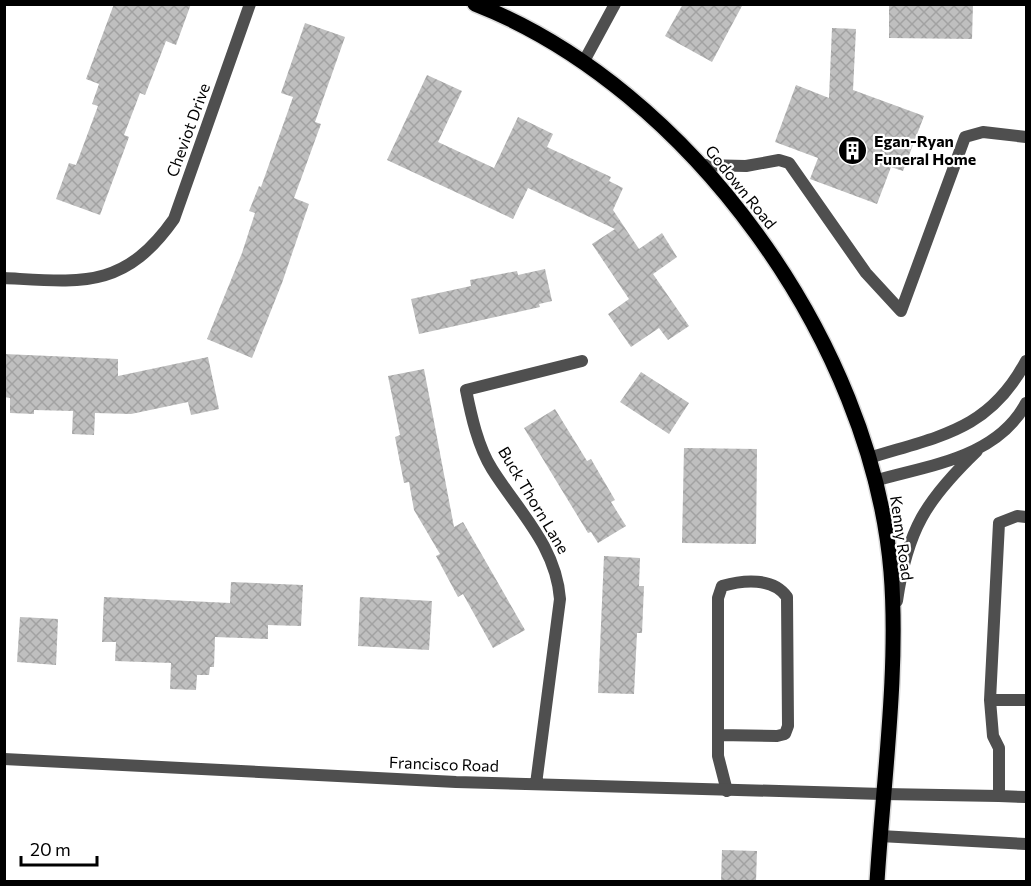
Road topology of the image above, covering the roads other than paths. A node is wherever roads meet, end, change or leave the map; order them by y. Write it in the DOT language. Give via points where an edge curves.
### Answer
graph roads {
  1 [pos="250,4"];
  2 [pos="475,4"];
  3 [pos="615,4"];
  4 [pos="583,63"];
  5 [pos="1026,137"];
  6 [pos="700,165"];
  7 [pos="4,278"];
  8 [pos="582,361"];
  9 [pos="1026,361"];
  10 [pos="1026,402"];
  11 [pos="977,451"];
  12 [pos="868,458"];
  13 [pos="874,481"];
  14 [pos="1026,517"];
  15 [pos="892,635"];
  16 [pos="990,700"];
  17 [pos="1026,700"];
  18 [pos="718,735"];
  19 [pos="4,759"];
  20 [pos="536,784"];
  21 [pos="727,791"];
  22 [pos="883,794"];
  23 [pos="999,795"];
  24 [pos="1026,797"];
  25 [pos="880,836"];
  26 [pos="1026,844"];
  27 [pos="877,882"];
  1 -- 7 [label="street, Cheviot Drive" via="174,219 160,239 141,258 111,273 79,282"];
  2 -- 4 [label="main road, Godown Road"];
  3 -- 4 [label="street"];
  4 -- 6 [label="main road, Godown Road" via="638,106"];
  5 -- 6 [label="street" via="983,132 965,137 901,311 866,273 789,163 778,160 746,166"];
  6 -- 12 [label="main road, Godown Road" via="741,212 809,318 843,386"];
  8 -- 20 [label="street, Buck Thorn Lane" via="466,390 490,467 533,527 558,578 560,599"];
  9 -- 12 [label="street" via="1013,386 996,406 976,420 949,433"];
  10 -- 11 [label="street, Kenny Road" via="1019,417 1002,435"];
  11 -- 13 [label="street, Kenny Road"];
  11 -- 15 [label="street, Kenny Road" via="943,483 922,513 905,564"];
  12 -- 13 [label="main road, Godown Road"];
  13 -- 15 [label="main road, Kenny Road" via="891,572"];
  14 -- 16 [label="street" via="999,523"];
  15 -- 22 [label="main road, Kenny Road"];
  16 -- 17 [label="street"];
  16 -- 23 [label="street" via="993,736 999,748"];
  18 -- 18 [label="street" via="718,598 722,586 780,586 787,597 785,734"];
  18 -- 21 [label="street" via="718,756"];
  19 -- 20 [label="street, Francisco Road"];
  20 -- 21 [label="street, Francisco Road"];
  21 -- 22 [label="street, Francisco Road"];
  22 -- 23 [label="street, Francisco Road"];
  22 -- 25 [label="main road, Kenny Road"];
  23 -- 24 [label="street, Francisco Road"];
  25 -- 26 [label="street"];
  25 -- 27 [label="main road, Kenny Road"];
}
